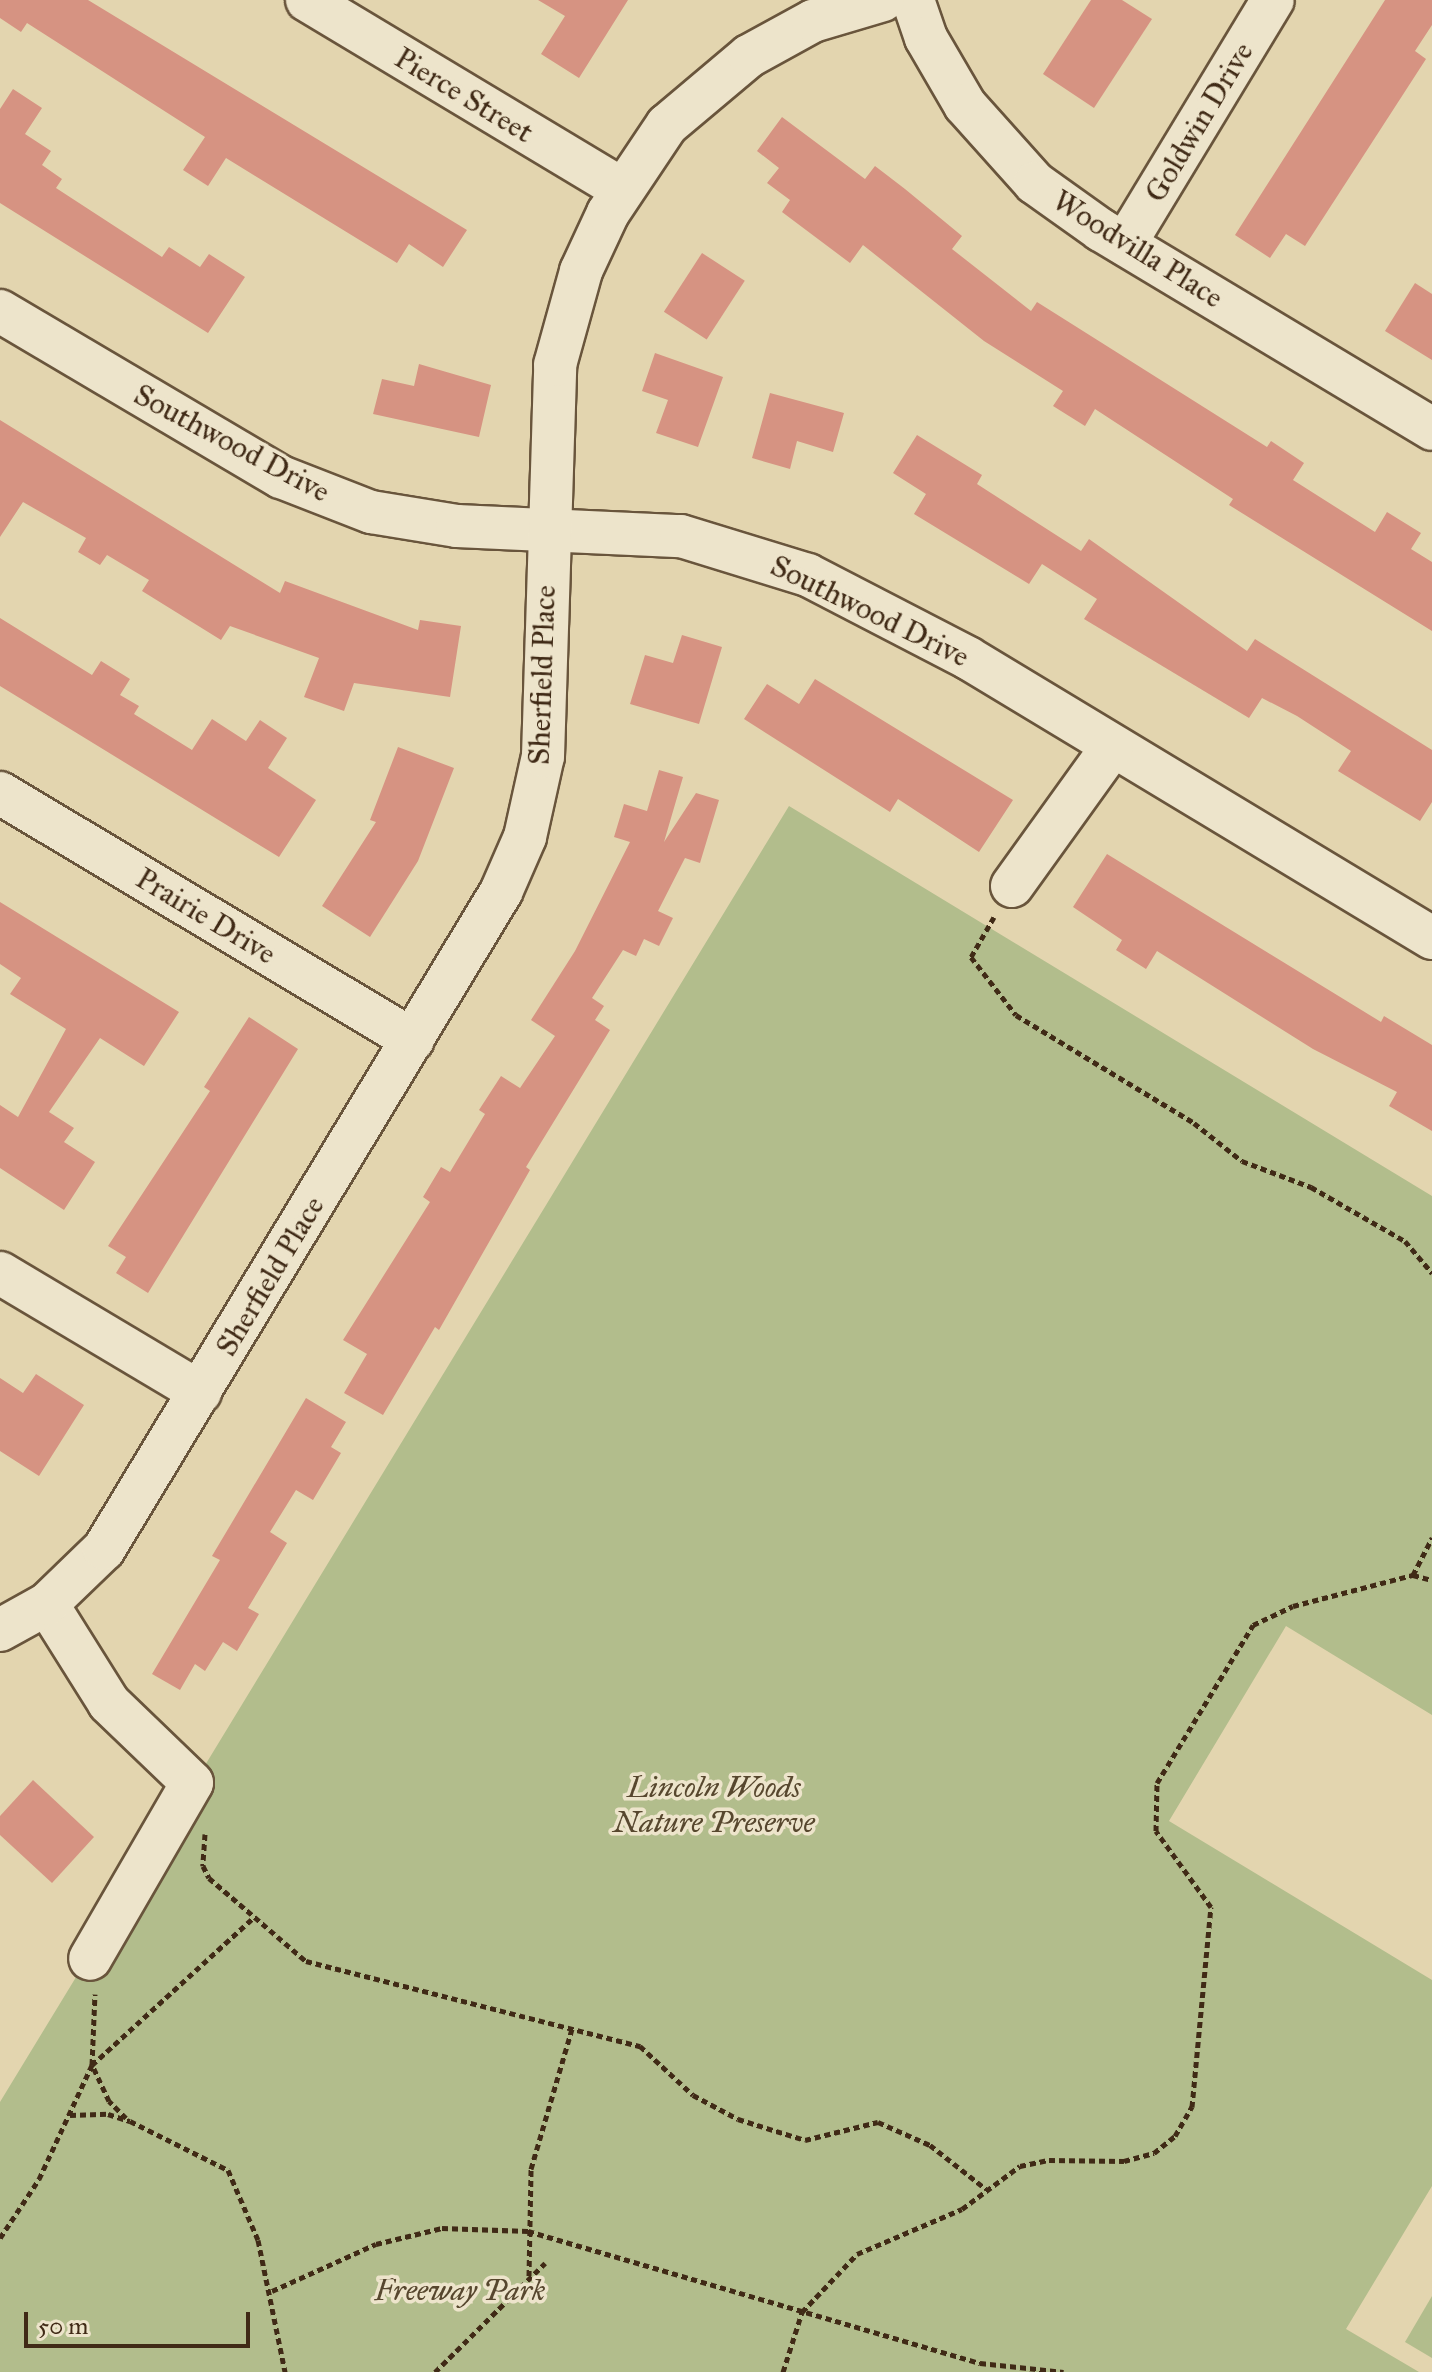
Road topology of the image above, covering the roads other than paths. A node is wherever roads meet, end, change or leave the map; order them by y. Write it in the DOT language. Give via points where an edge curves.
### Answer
graph roads {
  1 [pos="307,0"];
  2 [pos="883,0"];
  3 [pos="913,0"];
  4 [pos="1273,0"];
  5 [pos="621,189"];
  6 [pos="1125,244"];
  7 [pos="0,311"];
  8 [pos="1432,429"];
  9 [pos="546,530"];
  10 [pos="1112,747"];
  11 [pos="0,793"];
  12 [pos="1012,886"];
  13 [pos="1432,938"];
  14 [pos="413,1040"];
  15 [pos="0,1273"];
  16 [pos="200,1392"];
  17 [pos="47,1604"];
  18 [pos="0,1630"];
  19 [pos="90,1959"];
  1 -- 5 [label="street, Pierce Street"];
  2 -- 5 [label="street, Sherfield Place" via="813,21 749,56 667,125"];
  3 -- 6 [label="street, Woodvilla Place" via="948,78 988,135 1035,183"];
  4 -- 6 [label="street, Goldwin Drive"];
  5 -- 9 [label="street, Sherfield Place" via="585,261 562,332 549,426"];
  6 -- 8 [label="street, Woodvilla Place"];
  7 -- 9 [label="street, Southwood Drive" via="242,455 326,497 411,520"];
  9 -- 10 [label="street, Southwood Drive" via="681,536 808,575 912,627"];
  9 -- 14 [label="street, Sherfield Place" via="546,715 535,799 501,892"];
  10 -- 12 [label="street"];
  10 -- 13 [label="street, Southwood Drive"];
  11 -- 14 [label="street, Prairie Drive"];
  14 -- 16 [label="street, Sherfield Place"];
  15 -- 16 [label="street"];
  16 -- 17 [label="street, Sherfield Place" via="104,1549"];
  17 -- 18 [label="street, Sherfield Place"];
  17 -- 19 [label="street" via="109,1703 188,1790"];
}
